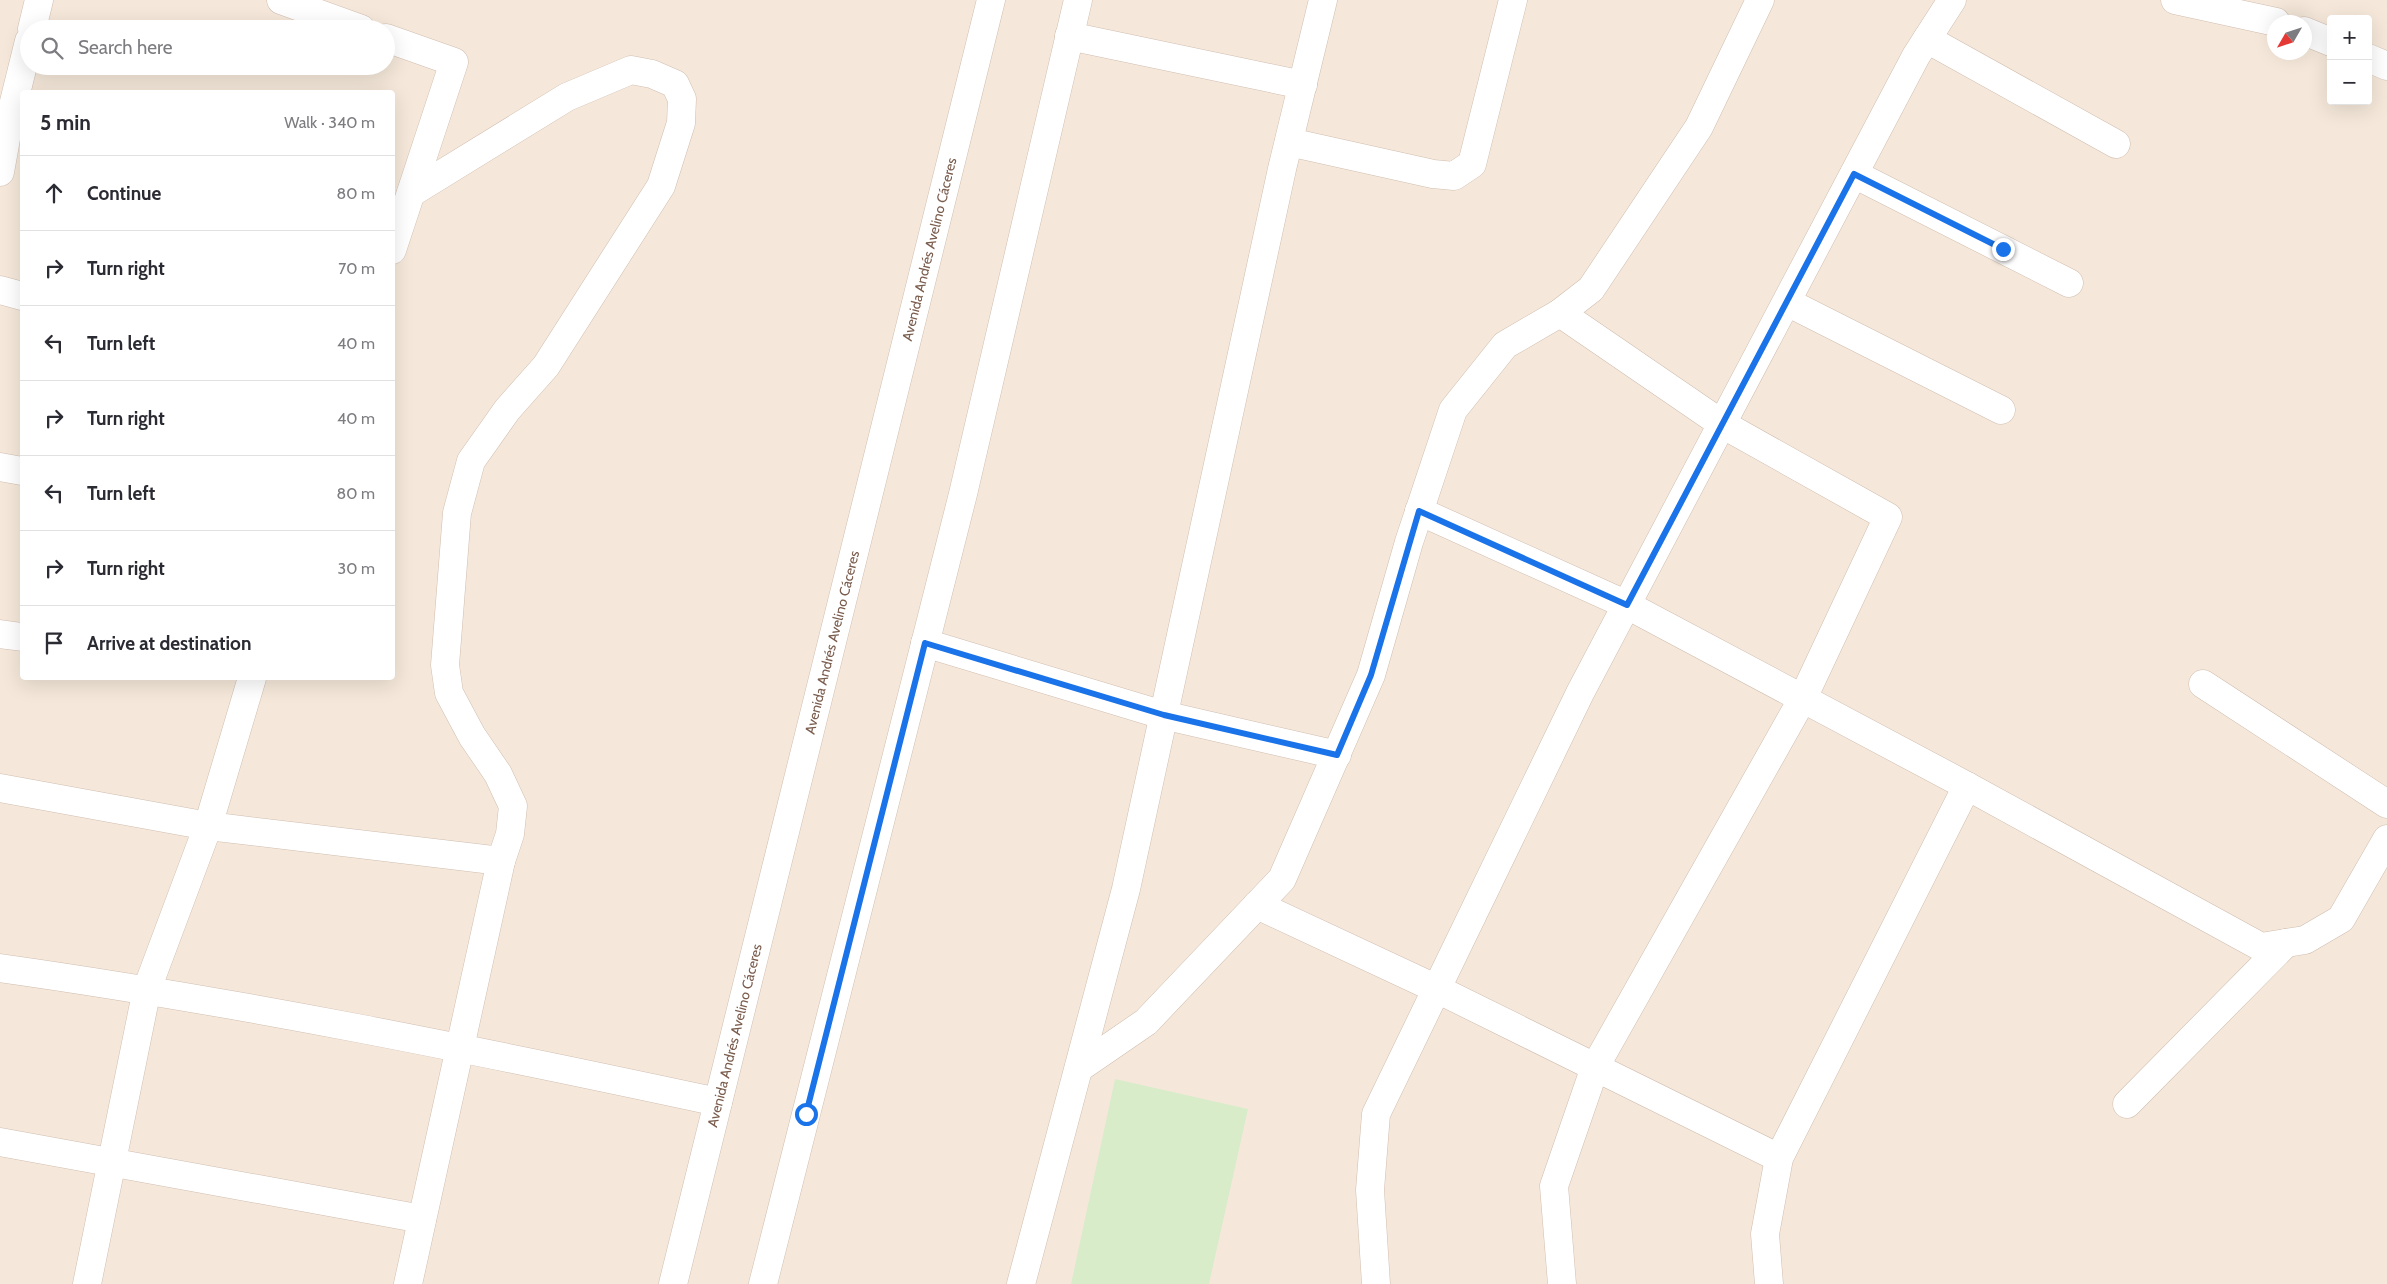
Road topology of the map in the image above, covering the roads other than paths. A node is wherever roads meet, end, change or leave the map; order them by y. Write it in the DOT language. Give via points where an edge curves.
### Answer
graph roads {
  1 [pos="39,0"];
  2 [pos="281,0"];
  3 [pos="991,0"];
  4 [pos="1078,0"];
  5 [pos="1324,0"];
  6 [pos="1513,0"];
  7 [pos="1760,0"];
  8 [pos="1952,0"];
  9 [pos="2175,0"];
  10 [pos="34,20"];
  11 [pos="336,20"];
  12 [pos="2267,20"];
  13 [pos="2312,34"];
  14 [pos="1070,36"];
  15 [pos="1927,38"];
  16 [pos="2327,40"];
  17 [pos="395,41"];
  18 [pos="2372,60"];
  19 [pos="2387,66"];
  20 [pos="21,75"];
  21 [pos="1303,84"];
  22 [pos="10,123"];
  23 [pos="1289,142"];
  24 [pos="2116,144"];
  25 [pos="0,172"];
  26 [pos="1854,174"];
  27 [pos="411,193"];
  28 [pos="395,234"];
  29 [pos="2069,283"];
  30 [pos="0,290"];
  31 [pos="20,295"];
  32 [pos="1787,302"];
  33 [pos="1560,313"];
  34 [pos="2002,410"];
  35 [pos="1722,424"];
  36 [pos="0,467"];
  37 [pos="20,471"];
  38 [pos="1419,511"];
  39 [pos="1627,605"];
  40 [pos="0,634"];
  41 [pos="20,637"];
  42 [pos="925,643"];
  43 [pos="251,680"];
  44 [pos="2203,684"];
  45 [pos="1803,698"];
  46 [pos="1164,715"];
  47 [pos="1337,755"];
  48 [pos="1968,786"];
  49 [pos="0,788"];
  50 [pos="2387,804"];
  51 [pos="208,826"];
  52 [pos="2387,839"];
  53 [pos="501,861"];
  54 [pos="1257,905"];
  55 [pos="2286,943"];
  56 [pos="0,968"];
  57 [pos="1437,988"];
  58 [pos="147,989"];
  59 [pos="461,1047"];
  60 [pos="1595,1067"];
  61 [pos="1079,1068"];
  62 [pos="718,1102"];
  63 [pos="2127,1104"];
  64 [pos="0,1142"];
  65 [pos="1779,1158"];
  66 [pos="113,1163"];
  67 [pos="422,1218"];
  68 [pos="87,1284"];
  69 [pos="408,1284"];
  70 [pos="672,1284"];
  71 [pos="763,1284"];
  72 [pos="1021,1284"];
  73 [pos="1376,1284"];
  74 [pos="1562,1284"];
  75 [pos="1769,1284"];
  1 -- 10 [label="street"];
  2 -- 11 [label="street"];
  3 -- 62 [label="street, Avenida Andrés Avelino Cáceres"];
  4 -- 14 [label="street"];
  5 -- 21 [label="street"];
  6 -- 23 [label="street" via="1472,164 1454,176"];
  7 -- 33 [label="street" via="1699,126 1591,288"];
  8 -- 15 [label="street"];
  9 -- 12 [label="street"];
  13 -- 16 [label="street"];
  14 -- 21 [label="street"];
  14 -- 42 [label="street"];
  15 -- 24 [label="street"];
  15 -- 26 [label="street"];
  17 -- 27 [label="street" via="454,62"];
  18 -- 19 [label="street"];
  20 -- 22 [label="street"];
  21 -- 23 [label="street"];
  22 -- 25 [label="street"];
  23 -- 46 [label="street"];
  26 -- 29 [label="street"];
  26 -- 32 [label="street"];
  27 -- 28 [label="street"];
  27 -- 53 [label="street" via="567,97 631,70 652,74 675,84 682,98 680,123 661,186 546,366 507,410 471,462 457,513 444,665 449,693 472,736 498,774 513,806 510,834"];
  30 -- 31 [label="street"];
  32 -- 34 [label="street"];
  32 -- 35 [label="street"];
  33 -- 35 [label="street"];
  33 -- 38 [label="street" via="1506,345 1453,410"];
  35 -- 39 [label="street"];
  35 -- 45 [label="street" via="1888,517"];
  36 -- 37 [label="street"];
  38 -- 39 [label="street"];
  38 -- 47 [label="street" via="1371,675"];
  39 -- 45 [label="street"];
  39 -- 57 [label="street" via="1580,693"];
  40 -- 41 [label="street"];
  42 -- 46 [label="street"];
  42 -- 71 [label="street"];
  43 -- 51 [label="street"];
  44 -- 50 [label="street"];
  45 -- 48 [label="street"];
  45 -- 60 [label="street"];
  46 -- 47 [label="street"];
  46 -- 61 [label="street" via="1126,889"];
  47 -- 54 [label="street" via="1282,879"];
  48 -- 55 [label="street" via="2261,947"];
  48 -- 65 [label="street"];
  49 -- 51 [label="street"];
  51 -- 53 [label="street"];
  51 -- 58 [label="street"];
  52 -- 55 [label="street" via="2340,919 2305,940"];
  53 -- 59 [label="street"];
  54 -- 57 [label="street"];
  54 -- 61 [label="street" via="1146,1022"];
  55 -- 63 [label="street"];
  56 -- 58 [label="street"];
  57 -- 60 [label="street"];
  57 -- 73 [label="street" via="1376,1114 1370,1190"];
  58 -- 59 [label="street"];
  58 -- 66 [label="street"];
  59 -- 62 [label="street"];
  59 -- 67 [label="street"];
  60 -- 65 [label="street"];
  60 -- 74 [label="street" via="1554,1186"];
  61 -- 72 [label="street"];
  62 -- 70 [label="street, Avenida Andrés Avelino Cáceres"];
  64 -- 66 [label="street"];
  65 -- 75 [label="street" via="1764,1234"];
  66 -- 67 [label="street"];
  66 -- 68 [label="street"];
  67 -- 69 [label="street"];
}
